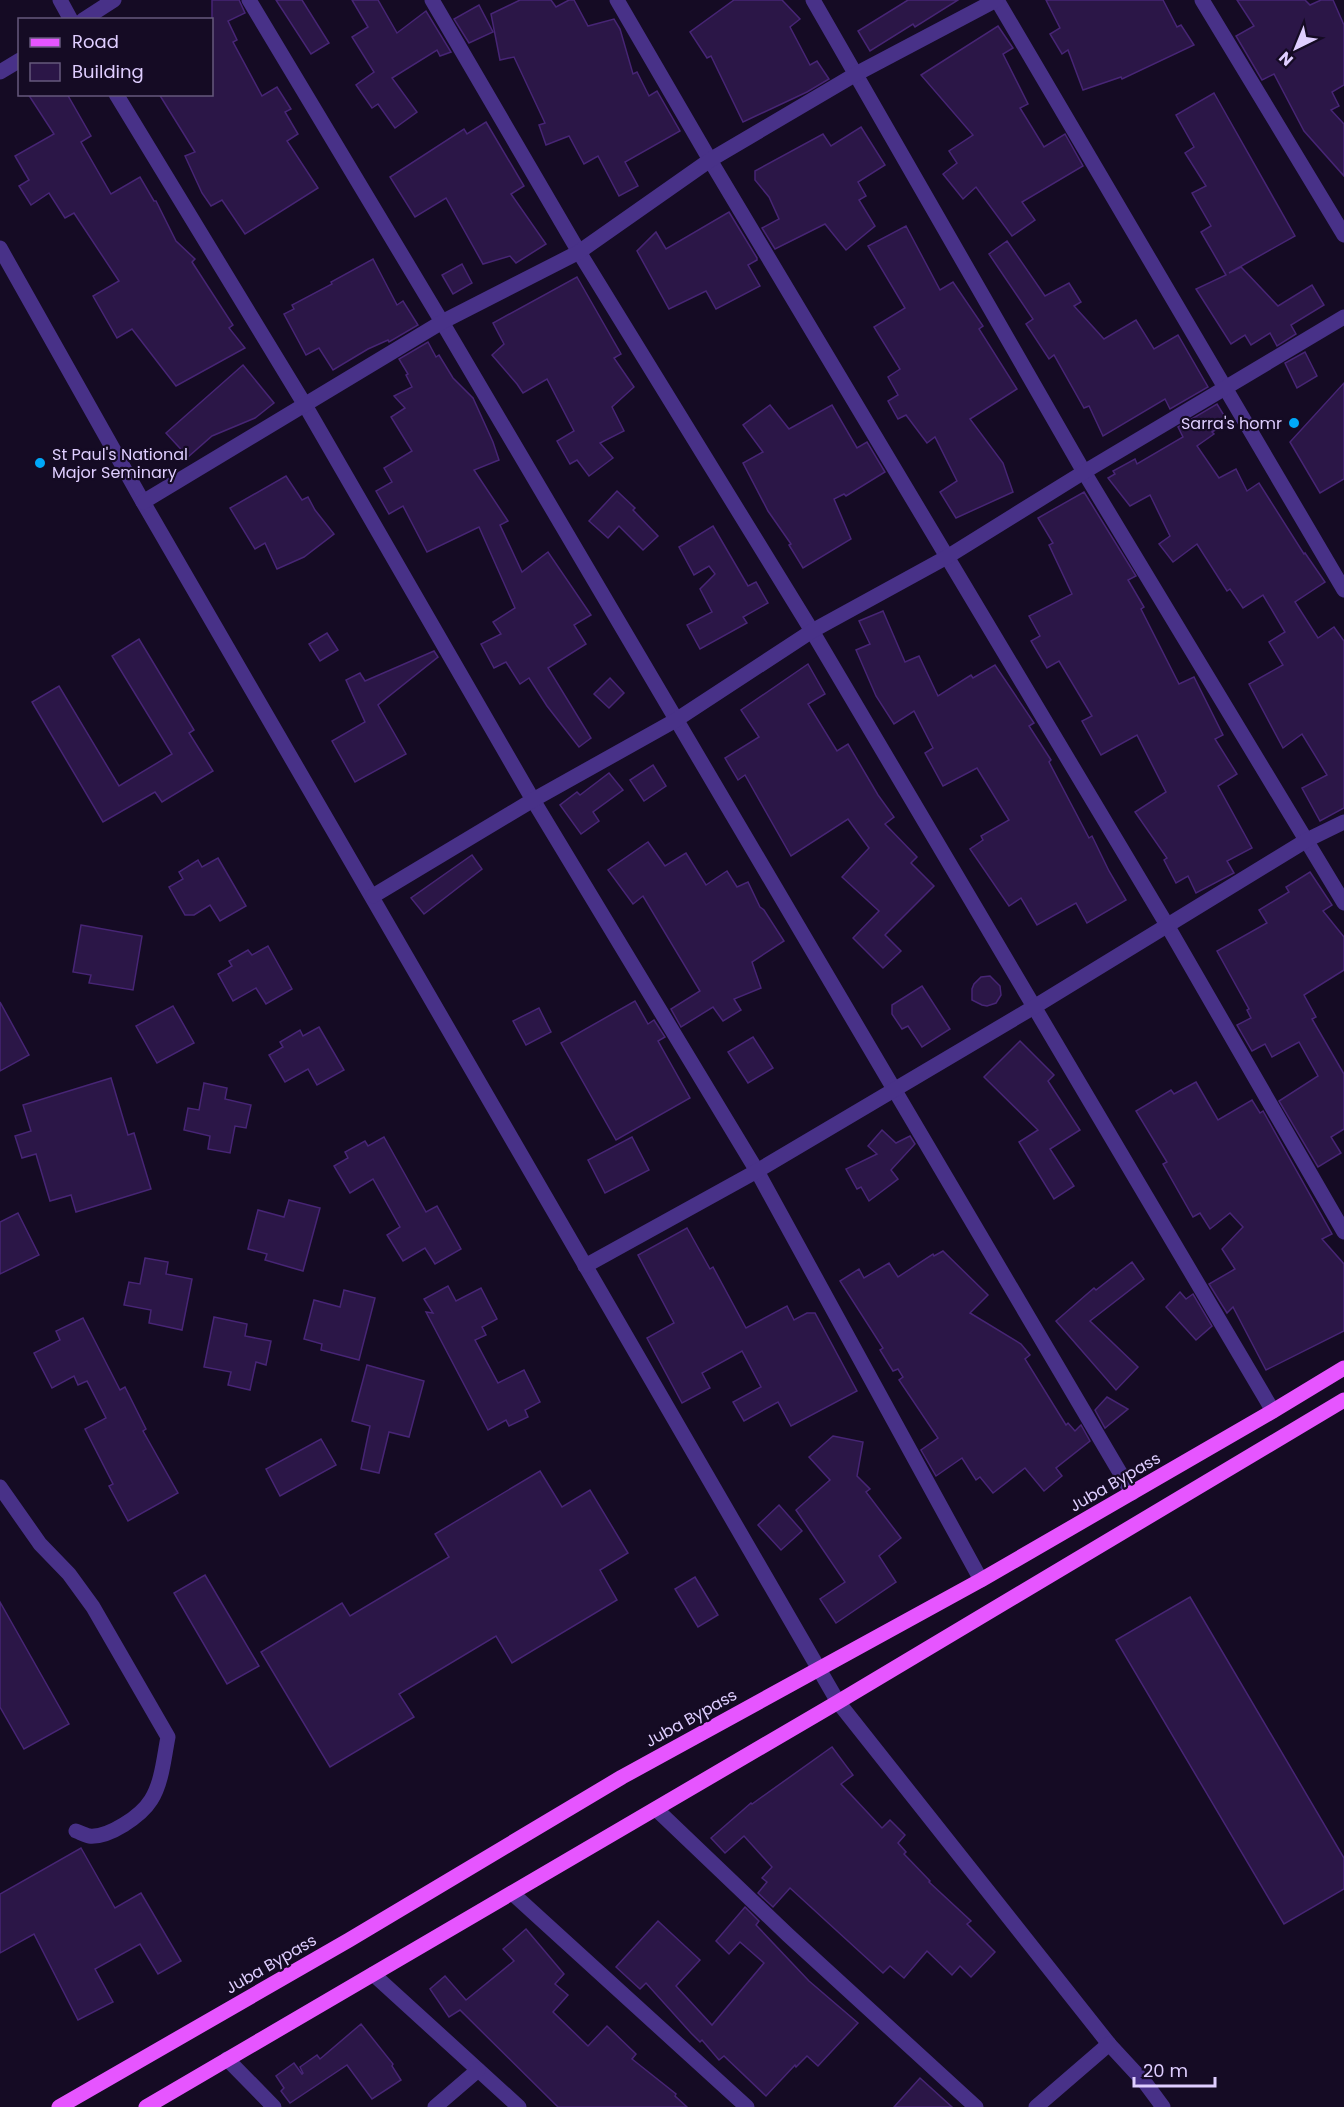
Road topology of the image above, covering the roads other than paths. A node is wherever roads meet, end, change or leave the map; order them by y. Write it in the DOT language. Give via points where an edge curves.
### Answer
graph roads {
  1 [pos="60,0"];
  2 [pos="114,0"];
  3 [pos="249,0"];
  4 [pos="432,0"];
  5 [pos="617,0"];
  6 [pos="813,0"];
  7 [pos="997,0"];
  8 [pos="1202,0"];
  9 [pos="70,18"];
  10 [pos="86,18"];
  11 [pos="18,61"];
  12 [pos="0,72"];
  13 [pos="856,74"];
  14 [pos="117,96"];
  15 [pos="710,160"];
  16 [pos="1344,235"];
  17 [pos="0,248"];
  18 [pos="579,252"];
  19 [pos="1344,317"];
  20 [pos="442,322"];
  21 [pos="1226,387"];
  22 [pos="304,405"];
  23 [pos="1084,472"];
  24 [pos="143,502"];
  25 [pos="946,557"];
  26 [pos="1344,590"];
  27 [pos="812,631"];
  28 [pos="676,720"];
  29 [pos="533,800"];
  30 [pos="1344,822"];
  31 [pos="1307,840"];
  32 [pos="373,896"];
  33 [pos="1344,903"];
  34 [pos="1167,925"];
  35 [pos="1034,1006"];
  36 [pos="893,1089"];
  37 [pos="757,1171"];
  38 [pos="1344,1232"];
  39 [pos="585,1266"];
  40 [pos="1344,1368"];
  41 [pos="1344,1400"];
  42 [pos="1273,1411"];
  43 [pos="0,1487"];
  44 [pos="1132,1493"];
  45 [pos="981,1580"];
  46 [pos="818,1668"];
  47 [pos="838,1702"];
  48 [pos="656,1809"];
  49 [pos="76,1831"];
  50 [pos="512,1893"];
  51 [pos="374,1974"];
  52 [pos="1109,2044"];
  53 [pos="227,2059"];
  54 [pos="478,2070"];
  55 [pos="59,2107"];
  56 [pos="146,2107"];
  57 [pos="274,2107"];
  58 [pos="435,2107"];
  59 [pos="519,2107"];
  60 [pos="747,2107"];
  61 [pos="976,2107"];
  62 [pos="1036,2107"];
  63 [pos="1163,2107"];
  1 -- 9 [label="street"];
  2 -- 10 [label="street"];
  3 -- 20 [label="street"];
  4 -- 18 [label="street"];
  5 -- 15 [label="street"];
  6 -- 13 [label="street"];
  7 -- 13 [label="street"];
  7 -- 21 [label="street"];
  8 -- 16 [label="street"];
  11 -- 12 [label="street"];
  13 -- 15 [label="street"];
  13 -- 23 [label="street"];
  14 -- 22 [label="street"];
  15 -- 18 [label="street"];
  15 -- 25 [label="street"];
  17 -- 24 [label="street"];
  18 -- 20 [label="street"];
  18 -- 27 [label="street"];
  19 -- 21 [label="street"];
  20 -- 22 [label="street"];
  20 -- 28 [label="street"];
  21 -- 23 [label="street"];
  21 -- 26 [label="street"];
  22 -- 24 [label="street"];
  22 -- 29 [label="street"];
  23 -- 25 [label="street"];
  23 -- 31 [label="street"];
  24 -- 32 [label="street"];
  25 -- 27 [label="street"];
  25 -- 34 [label="street"];
  27 -- 28 [label="street"];
  27 -- 35 [label="street"];
  28 -- 29 [label="street"];
  28 -- 36 [label="street"];
  29 -- 32 [label="street"];
  29 -- 37 [label="street"];
  30 -- 31 [label="street"];
  31 -- 33 [label="street"];
  31 -- 34 [label="street"];
  32 -- 39 [label="street"];
  34 -- 35 [label="street"];
  34 -- 38 [label="street"];
  35 -- 36 [label="street"];
  35 -- 42 [label="street"];
  36 -- 37 [label="street"];
  36 -- 44 [label="street"];
  37 -- 39 [label="street"];
  37 -- 45 [label="street"];
  39 -- 46 [label="street"];
  40 -- 42 [label="main road, Juba Bypass"];
  41 -- 47 [label="main road"];
  42 -- 44 [label="main road, Juba Bypass"];
  43 -- 49 [label="street" via="40,1544 93,1607 168,1737 152,1799 139,1814 111,1832 89,1836"];
  44 -- 45 [label="main road, Juba Bypass"];
  45 -- 46 [label="main road, Juba Bypass"];
  46 -- 47 [label="street"];
  46 -- 55 [label="main road, Juba Bypass" via="622,1777"];
  47 -- 48 [label="main road"];
  47 -- 52 [label="street"];
  48 -- 50 [label="main road"];
  48 -- 61 [label="street"];
  50 -- 51 [label="main road"];
  50 -- 60 [label="street"];
  51 -- 53 [label="main road"];
  51 -- 54 [label="street"];
  52 -- 62 [label="street"];
  52 -- 63 [label="street"];
  53 -- 56 [label="main road"];
  53 -- 57 [label="street"];
  54 -- 58 [label="street"];
  54 -- 59 [label="street"];
}
